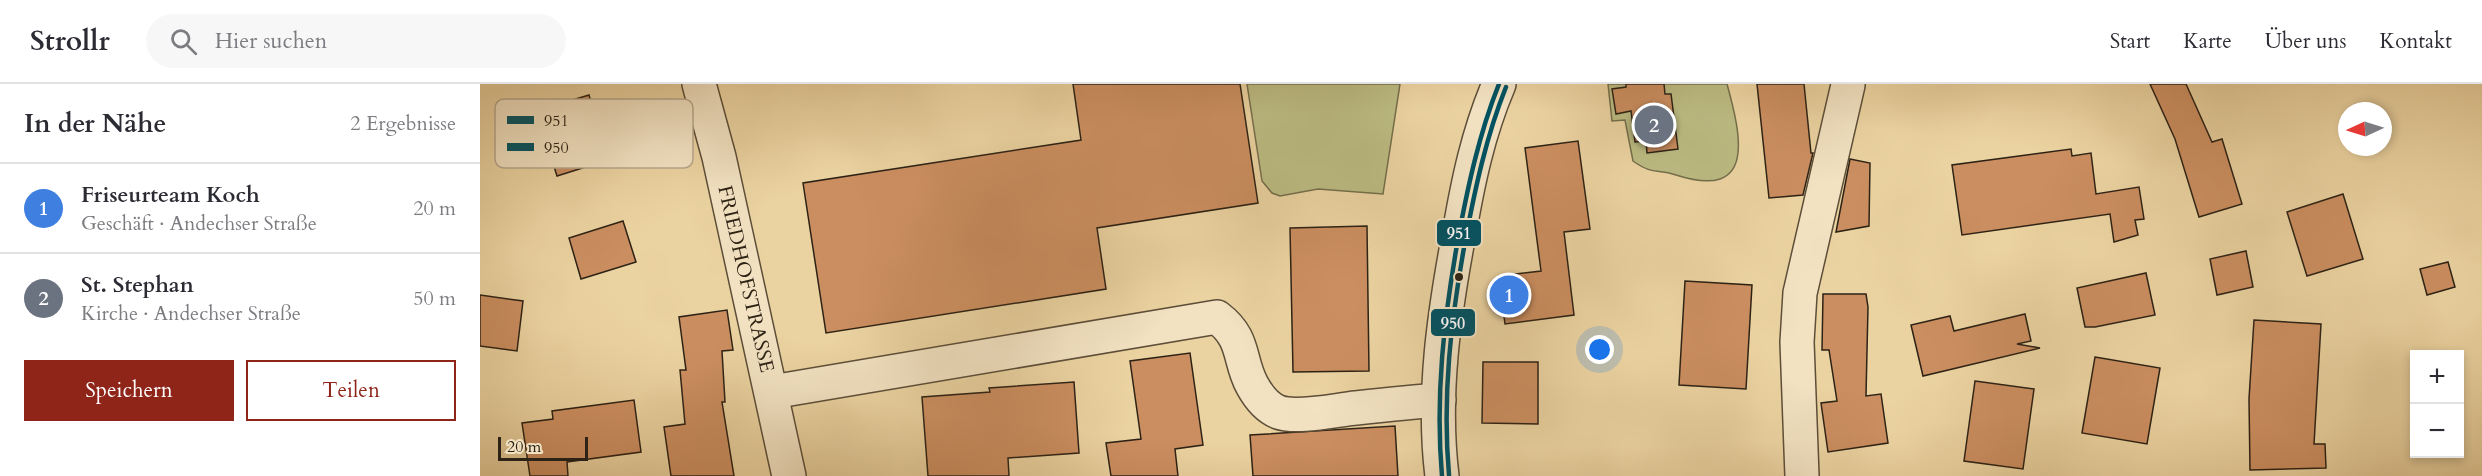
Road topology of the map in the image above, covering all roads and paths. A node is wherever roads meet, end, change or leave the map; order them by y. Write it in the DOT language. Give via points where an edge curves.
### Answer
graph roads {
  1 [pos="699,84"];
  2 [pos="1499,84"];
  3 [pos="1855,84"];
  4 [pos="772,392"];
  5 [pos="1439,400"];
  6 [pos="789,476"];
  7 [pos="1442,476"];
  8 [pos="1802,476"];
  1 -- 4 [label="street, FRIEDHOFSTRASSE"];
  2 -- 5 [label="street" via="1471,166 1441,338"];
  3 -- 8 [label="street" via="1800,293 1797,353"];
  4 -- 5 [label="street" via="1217,317 1235,336 1251,383 1278,412 1306,413"];
  4 -- 6 [label="street, FRIEDHOFSTRASSE"];
  5 -- 7 [label="street"];
}
